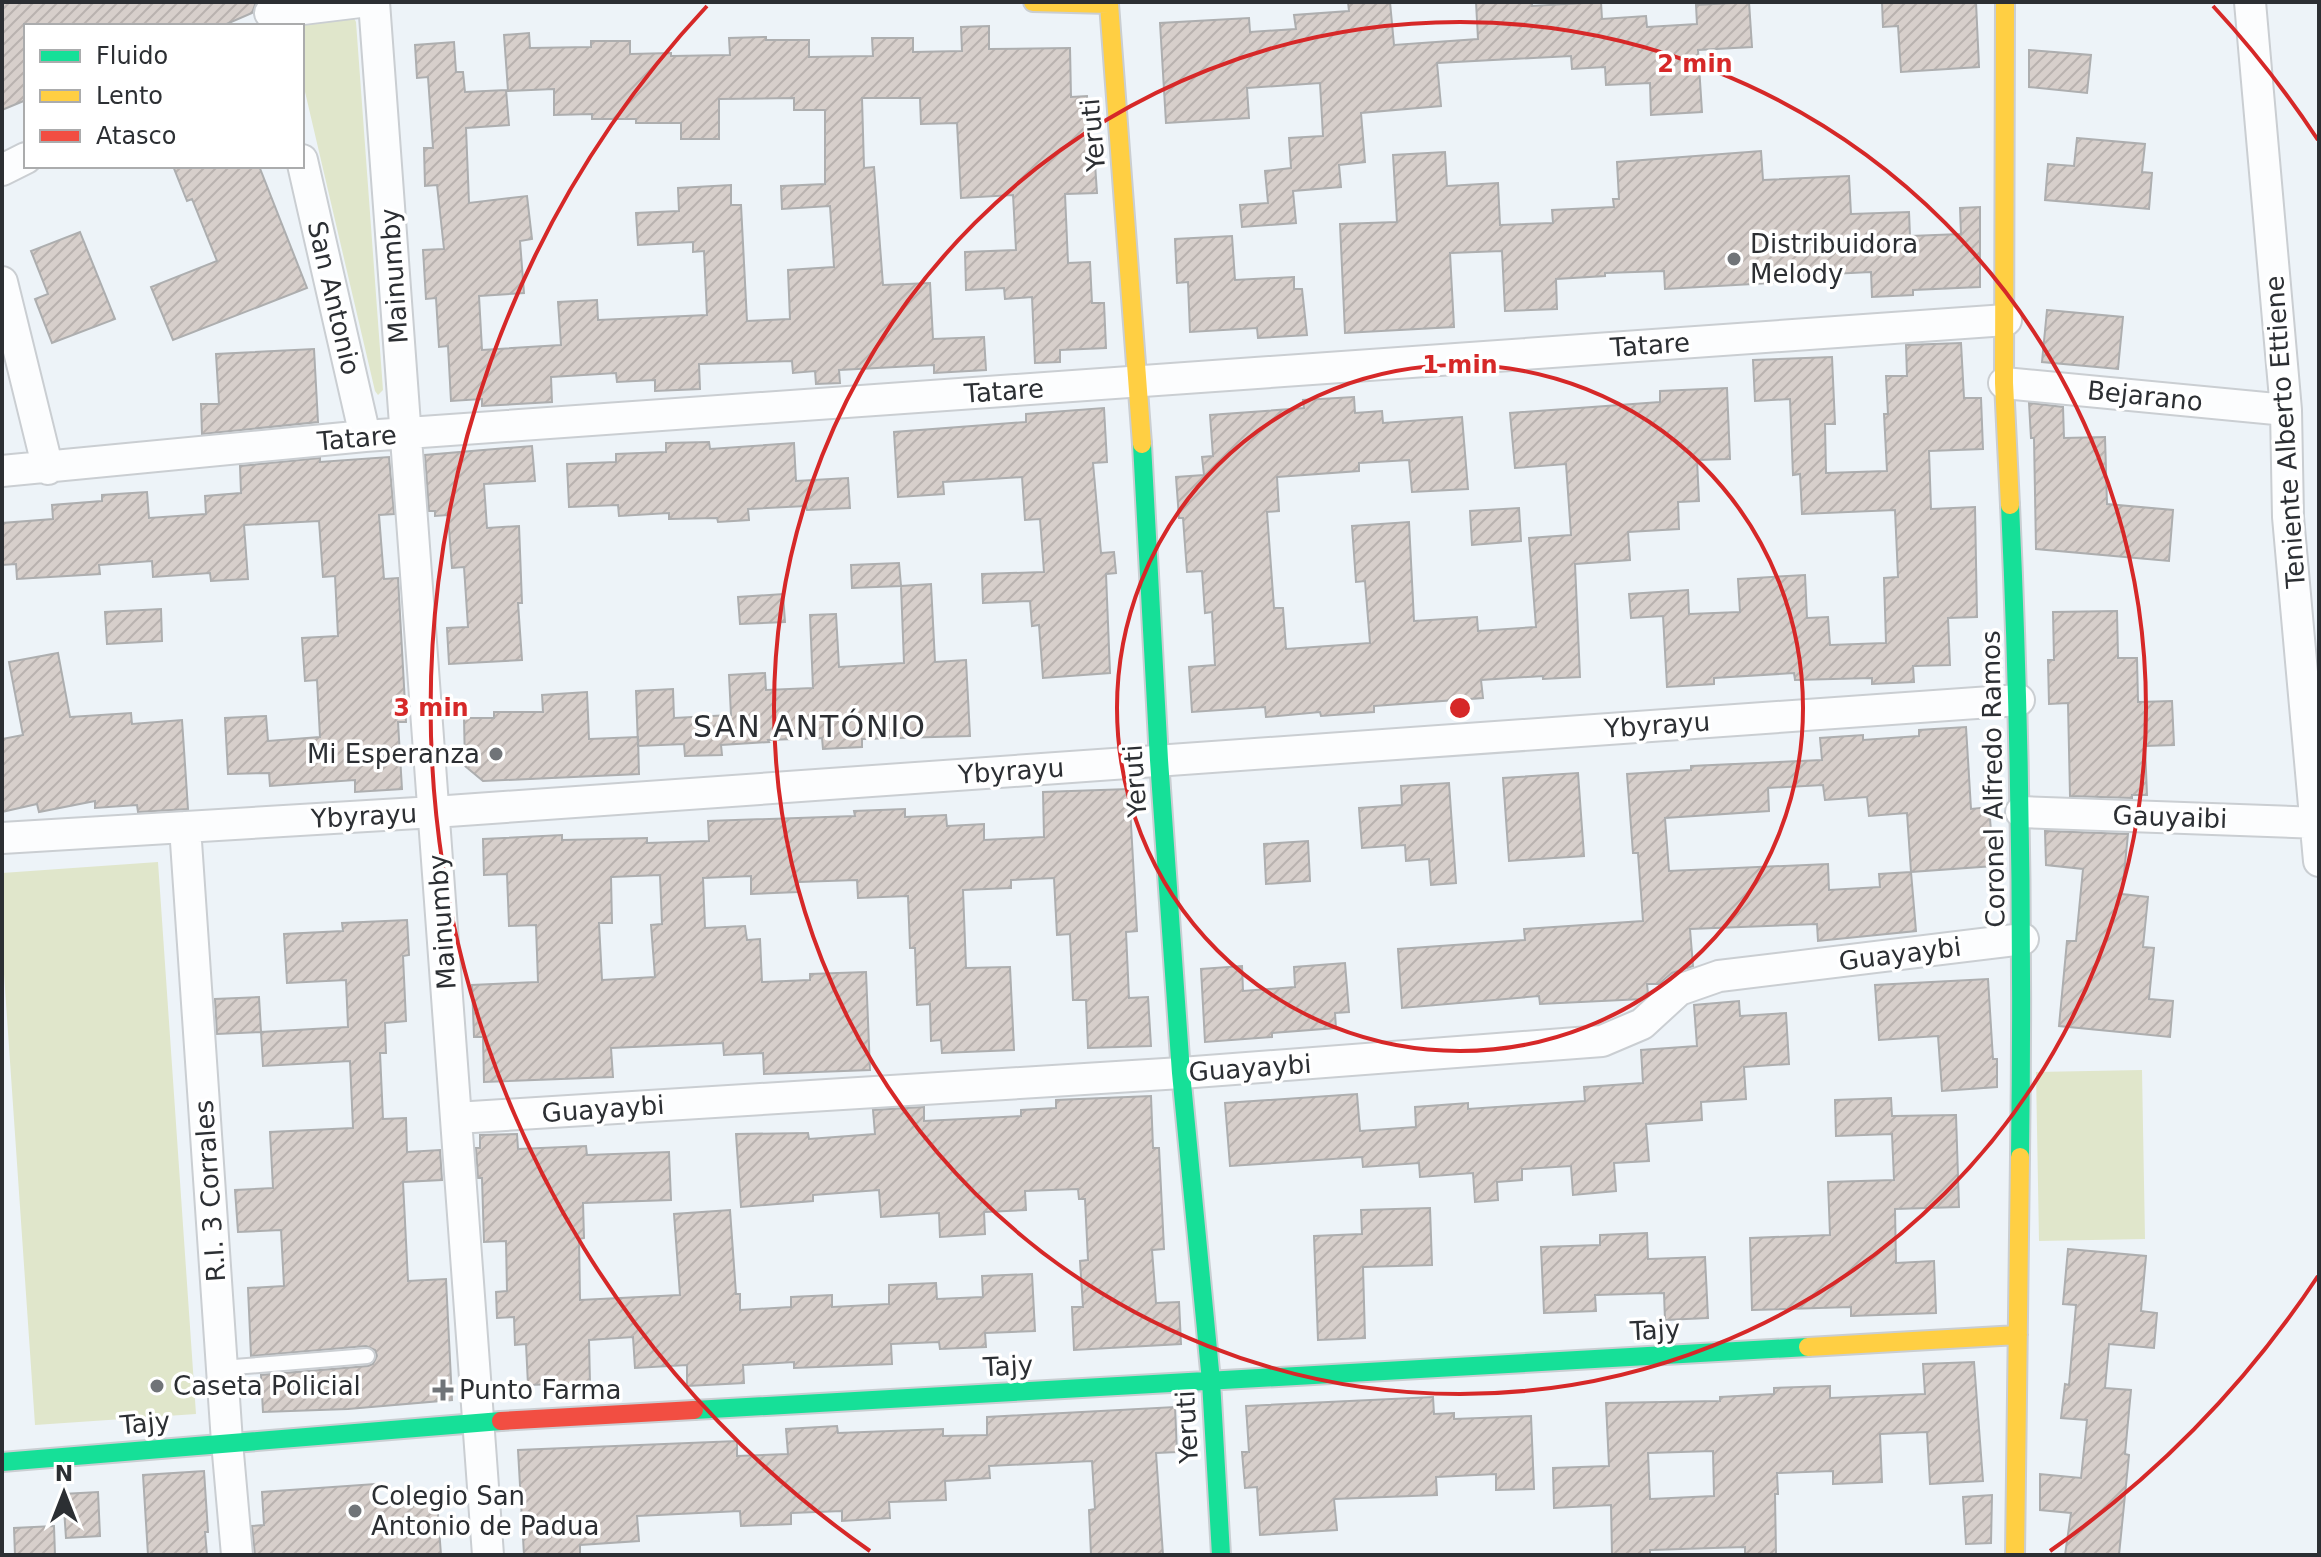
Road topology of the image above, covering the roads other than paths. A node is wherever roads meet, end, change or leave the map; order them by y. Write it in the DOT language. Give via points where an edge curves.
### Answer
graph roads {
  1 [pos="360,2"];
  2 [pos="374,2"];
  3 [pos="1033,2"];
  4 [pos="2005,2"];
  5 [pos="2250,2"];
  6 [pos="1120,3"];
  7 [pos="269,14"];
  8 [pos="24,159"];
  9 [pos="304,168"];
  10 [pos="2,170"];
  11 [pos="2,282"];
  12 [pos="2006,320"];
  13 [pos="1139,381"];
  14 [pos="2004,383"];
  15 [pos="2286,410"];
  16 [pos="406,433"];
  17 [pos="365,436"];
  18 [pos="48,469"];
  19 [pos="2,471"];
  20 [pos="2019,700"];
  21 [pos="1159,760"];
  22 [pos="434,812"];
  23 [pos="2021,812"];
  24 [pos="2318,822"];
  25 [pos="185,827"];
  26 [pos="2,838"];
  27 [pos="2319,861"];
  28 [pos="2023,939"];
  29 [pos="1181,1073"];
  30 [pos="456,1118"];
  31 [pos="2018,1335"];
  32 [pos="367,1356"];
  33 [pos="222,1368"];
  34 [pos="1211,1381"];
  35 [pos="478,1422"];
  36 [pos="227,1442"];
  37 [pos="2,1455"];
  38 [pos="237,1555"];
  39 [pos="488,1555"];
  40 [pos="1221,1555"];
  41 [pos="2015,1555"];
  1 -- 7 [label="street"];
  2 -- 16 [label="street, Mainumby"];
  3 -- 6 [label="street"];
  4 -- 12 [label="street, Coronel Alfredo Ramos"];
  5 -- 15 [label="street, Teniente Alberto Ettiene"];
  6 -- 13 [label="street, Yeruti"];
  8 -- 10 [label="street"];
  9 -- 17 [label="street, San Antonio"];
  11 -- 18 [label="street"];
  12 -- 13 [label="street, Tatare"];
  12 -- 14 [label="street, Coronel Alfredo Ramos"];
  13 -- 16 [label="street, Tatare"];
  13 -- 21 [label="street, Yeruti"];
  14 -- 15 [label="street, Bejarano"];
  14 -- 20 [label="street, Coronel Alfredo Ramos"];
  15 -- 24 [label="street, Teniente Alberto Ettiene" via="2288,517"];
  16 -- 17 [label="street, Tatare"];
  16 -- 22 [label="street, Mainumby"];
  17 -- 18 [label="street, Tatare"];
  18 -- 19 [label="street, Tatare"];
  20 -- 21 [label="street, Ybyrayu"];
  20 -- 23 [label="street, Coronel Alfredo Ramos"];
  21 -- 22 [label="street, Ybyrayu"];
  21 -- 29 [label="street, Yeruti"];
  22 -- 25 [label="street, Ybyrayu"];
  22 -- 30 [label="street, Mainumby"];
  23 -- 24 [label="street, Gauyaibi"];
  23 -- 28 [label="street, Coronel Alfredo Ramos"];
  24 -- 27 [label="street, Teniente Alberto Ettiene"];
  25 -- 26 [label="street, Ybyrayu"];
  25 -- 33 [label="street, R.I. 3 Corrales"];
  28 -- 29 [label="street, Guayaybi" via="1719,976 1679,990 1642,1024 1602,1041"];
  28 -- 31 [label="street, Coronel Alfredo Ramos"];
  29 -- 30 [label="street, Guayaybi"];
  29 -- 34 [label="street, Yeruti"];
  30 -- 35 [label="street, Mainumby"];
  31 -- 34 [label="street, Tajy"];
  31 -- 41 [label="street, Coronel Alfredo Ramos"];
  32 -- 33 [label="lane"];
  33 -- 36 [label="street, R.I. 3 Corrales"];
  34 -- 35 [label="street, Tajy"];
  34 -- 40 [label="street, Yeruti"];
  35 -- 36 [label="street, Tajy"];
  35 -- 39 [label="street, Mainumby"];
  36 -- 37 [label="street, Tajy"];
  36 -- 38 [label="street, R.I. 3 Corrales"];
}
